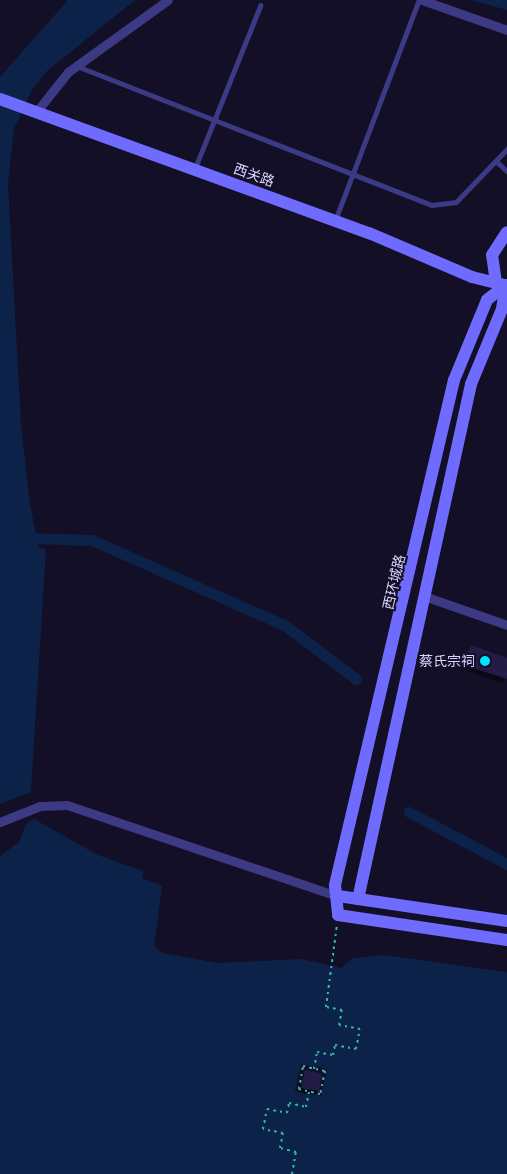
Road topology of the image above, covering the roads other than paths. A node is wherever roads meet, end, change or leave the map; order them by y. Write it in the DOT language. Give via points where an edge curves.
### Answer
graph roads {
  1 [pos="168,0"];
  2 [pos="421,0"];
  3 [pos="260,6"];
  4 [pos="507,30"];
  5 [pos="76,66"];
  6 [pos="0,98"];
  7 [pos="33,110"];
  8 [pos="214,120"];
  9 [pos="507,149"];
  10 [pos="496,161"];
  11 [pos="194,169"];
  12 [pos="507,171"];
  13 [pos="353,174"];
  14 [pos="335,221"];
  15 [pos="507,232"];
  16 [pos="505,285"];
  17 [pos="424,596"];
  18 [pos="507,625"];
  19 [pos="0,822"];
  20 [pos="338,896"];
  21 [pos="358,899"];
  22 [pos="507,921"];
  23 [pos="507,940"];
  1 -- 5 [label="street"];
  2 -- 4 [label="street"];
  2 -- 13 [label="lane"];
  3 -- 8 [label="lane"];
  5 -- 7 [label="street"];
  5 -- 8 [label="lane"];
  6 -- 7 [label="main road, 西关路"];
  7 -- 11 [label="main road, 西关路"];
  8 -- 11 [label="lane"];
  8 -- 13 [label="lane"];
  9 -- 10 [label="lane"];
  10 -- 12 [label="lane"];
  10 -- 13 [label="lane" via="456,202 446,205 425,202"];
  11 -- 14 [label="main road, 西关路"];
  13 -- 14 [label="lane"];
  14 -- 16 [label="main road, 西关路"];
  15 -- 16 [label="main road" via="492,255"];
  16 -- 17 [label="main road" via="502,308 471,384"];
  16 -- 20 [label="main road, 西环城路" via="486,300 454,380 402,617 368,740 336,885"];
  17 -- 18 [label="street"];
  17 -- 21 [label="main road"];
  19 -- 20 [label="street" via="47,805 76,807"];
  20 -- 21 [label="main road"];
  20 -- 23 [label="main road, 西环城路" via="338,915"];
  21 -- 22 [label="main road"];
}
